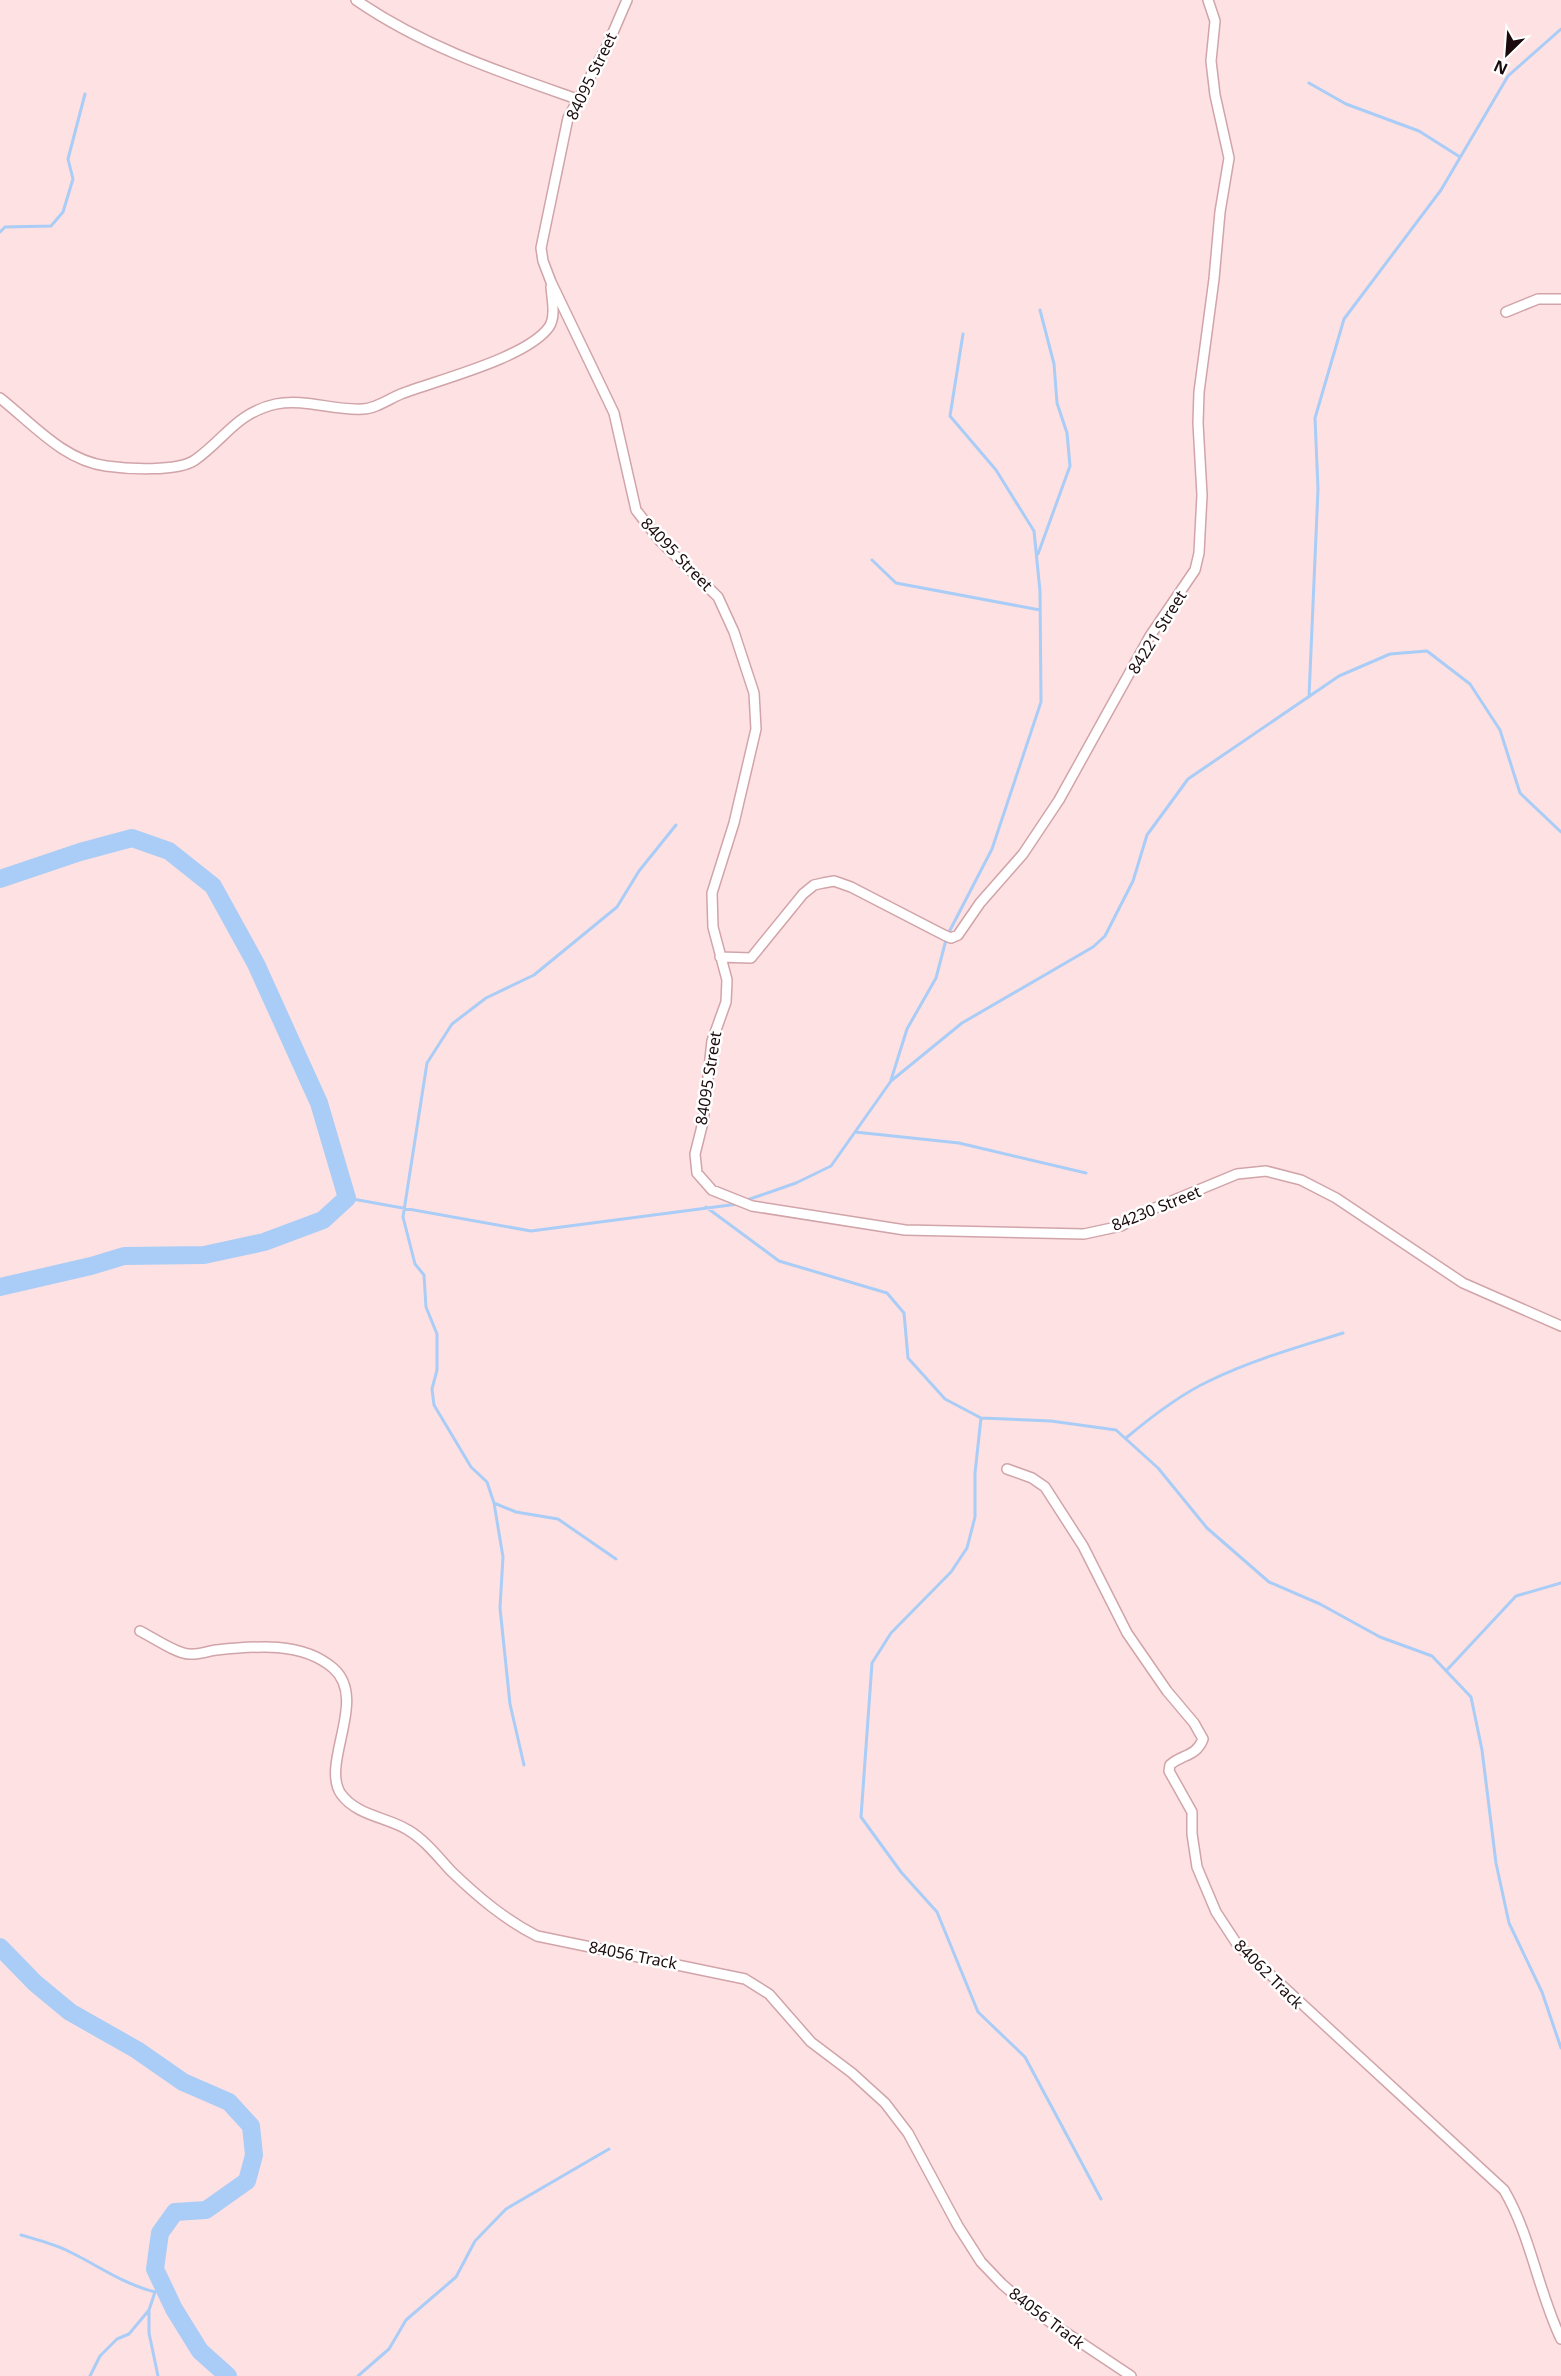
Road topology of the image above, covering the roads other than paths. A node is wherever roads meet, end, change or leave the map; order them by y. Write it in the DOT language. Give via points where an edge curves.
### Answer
graph roads {
  1 [pos="356,0"];
  2 [pos="627,0"];
  3 [pos="1208,0"];
  4 [pos="577,99"];
  5 [pos="551,282"];
  6 [pos="1561,299"];
  7 [pos="1506,312"];
  8 [pos="0,398"];
  9 [pos="720,957"];
  10 [pos="712,1190"];
  11 [pos="1561,1326"];
  12 [pos="1007,1469"];
  13 [pos="140,1631"];
  14 [pos="1561,2339"];
  15 [pos="1131,2376"];
  1 -- 4 [label="street" via="404,31 442,49"];
  2 -- 4 [label="street, 84095 Street"];
  3 -- 9 [label="street, 84221 Street" via="1215,21 1211,61 1215,95 1229,158 1199,392 1202,495 1195,570 1150,636 1059,801 1023,854 958,935 944,935 834,881 814,885 803,894 751,958"];
  4 -- 5 [label="street, 84095 Street" via="560,148 541,248"];
  5 -- 8 [label="street" via="550,325 540,337 515,352 365,410 301,403 255,411 234,423 194,461 176,467 84,462"];
  5 -- 9 [label="street, 84095 Street" via="614,413 636,510 660,541 718,597 754,693 756,729 734,823 712,893"];
  6 -- 7 [label="street" via="1538,299"];
  9 -- 10 [label="street, 84095 Street" via="727,980 726,1002 712,1041 703,1122 695,1154 697,1173"];
  10 -- 11 [label="street, 84230 Street" via="752,1206 905,1230 1084,1234 1121,1226 1237,1174 1266,1171 1319,1189 1463,1283"];
  12 -- 14 [label="street, 84062 Track" via="1046,1487 1083,1546 1127,1633 1203,1739 1199,1748 1176,1760 1169,1771 1192,1812 1197,1867 1216,1912 1237,1944 1504,2190 1532,2252 1540,2286"];
  13 -- 15 [label="street, 84056 Track" via="188,1655 250,1647 315,1654 345,1682 347,1700 336,1776 341,1793 361,1811 408,1830 485,1903 537,1936 745,1979 769,1994 811,2042 885,2103 908,2133 981,2262 1032,2310"];
}
